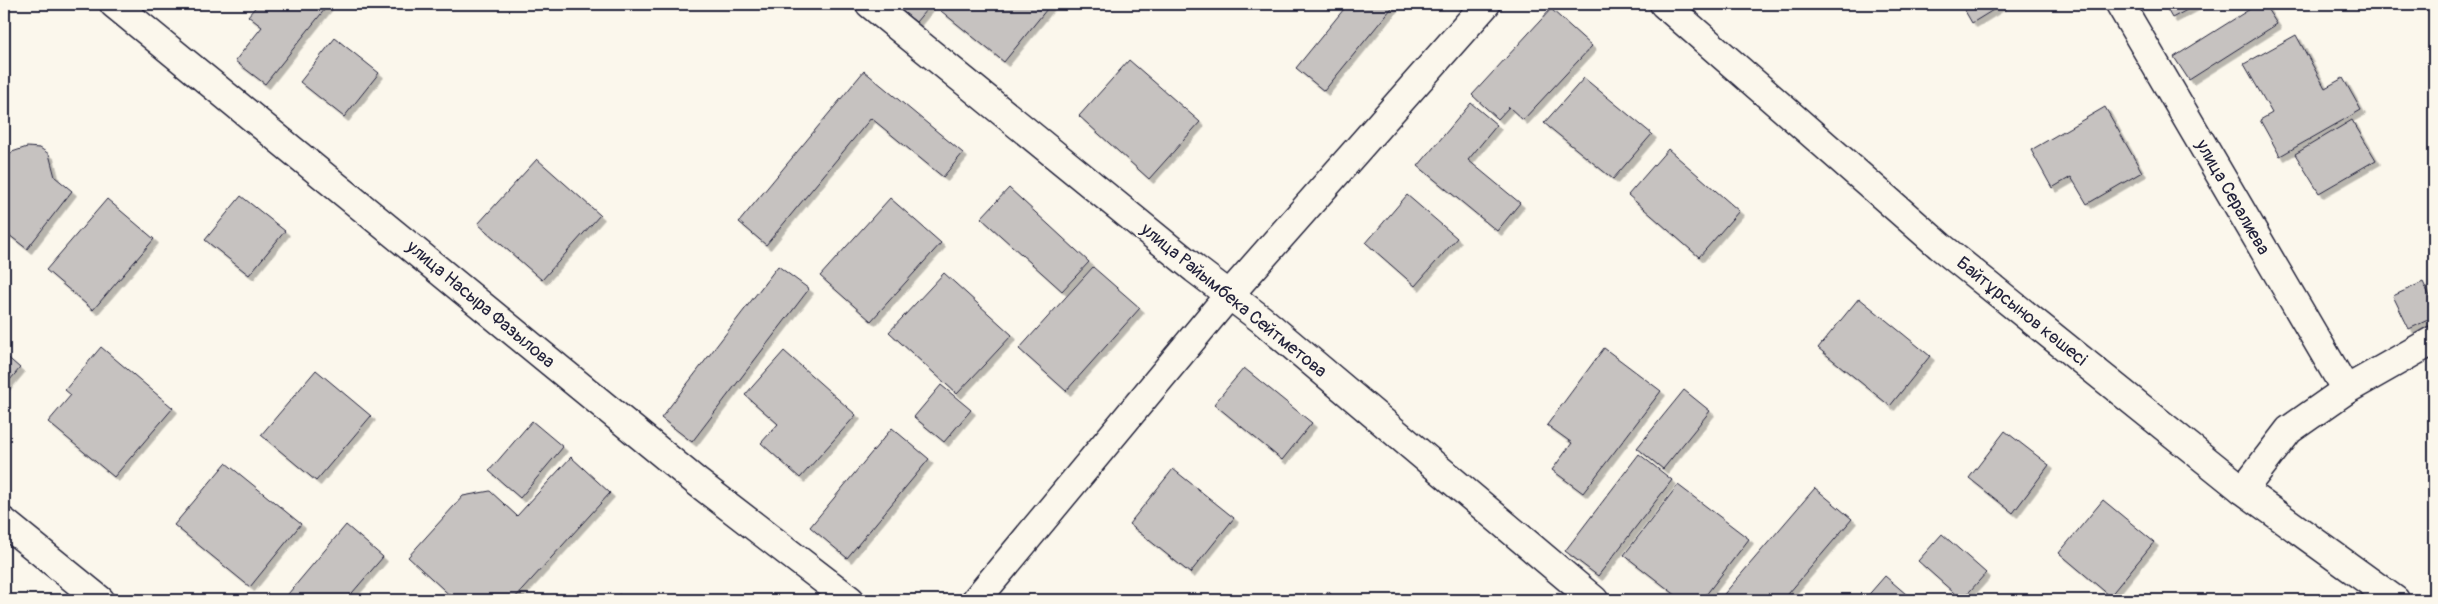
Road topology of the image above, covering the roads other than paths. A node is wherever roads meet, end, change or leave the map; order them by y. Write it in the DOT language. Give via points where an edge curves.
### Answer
graph roads {
  1 [pos="114,4"];
  2 [pos="870,4"];
  3 [pos="1486,4"];
  4 [pos="1664,4"];
  5 [pos="2120,4"];
  6 [pos="1229,294"];
  7 [pos="2434,340"];
  8 [pos="2346,390"];
  9 [pos="2243,490"];
  10 [pos="4,522"];
  11 [pos="100,600"];
  12 [pos="850,600"];
  13 [pos="976,600"];
  14 [pos="1594,600"];
  15 [pos="2394,600"];
  1 -- 12 [label="street, улица Насыра Фазылова" via="696,482"];
  2 -- 6 [label="street, улица Райымбека Сейтметова"];
  3 -- 6 [label="street"];
  4 -- 9 [label="street, Байтұрсынов көшесі" via="1940,246"];
  5 -- 8 [label="street, улица Сералиева"];
  6 -- 13 [label="street"];
  6 -- 14 [label="street, улица Райымбека Сейтметова"];
  7 -- 8 [label="street"];
  8 -- 9 [label="street" via="2289,430"];
  9 -- 15 [label="street, Байтұрсынов көшесі"];
  10 -- 11 [label="street"];
}
